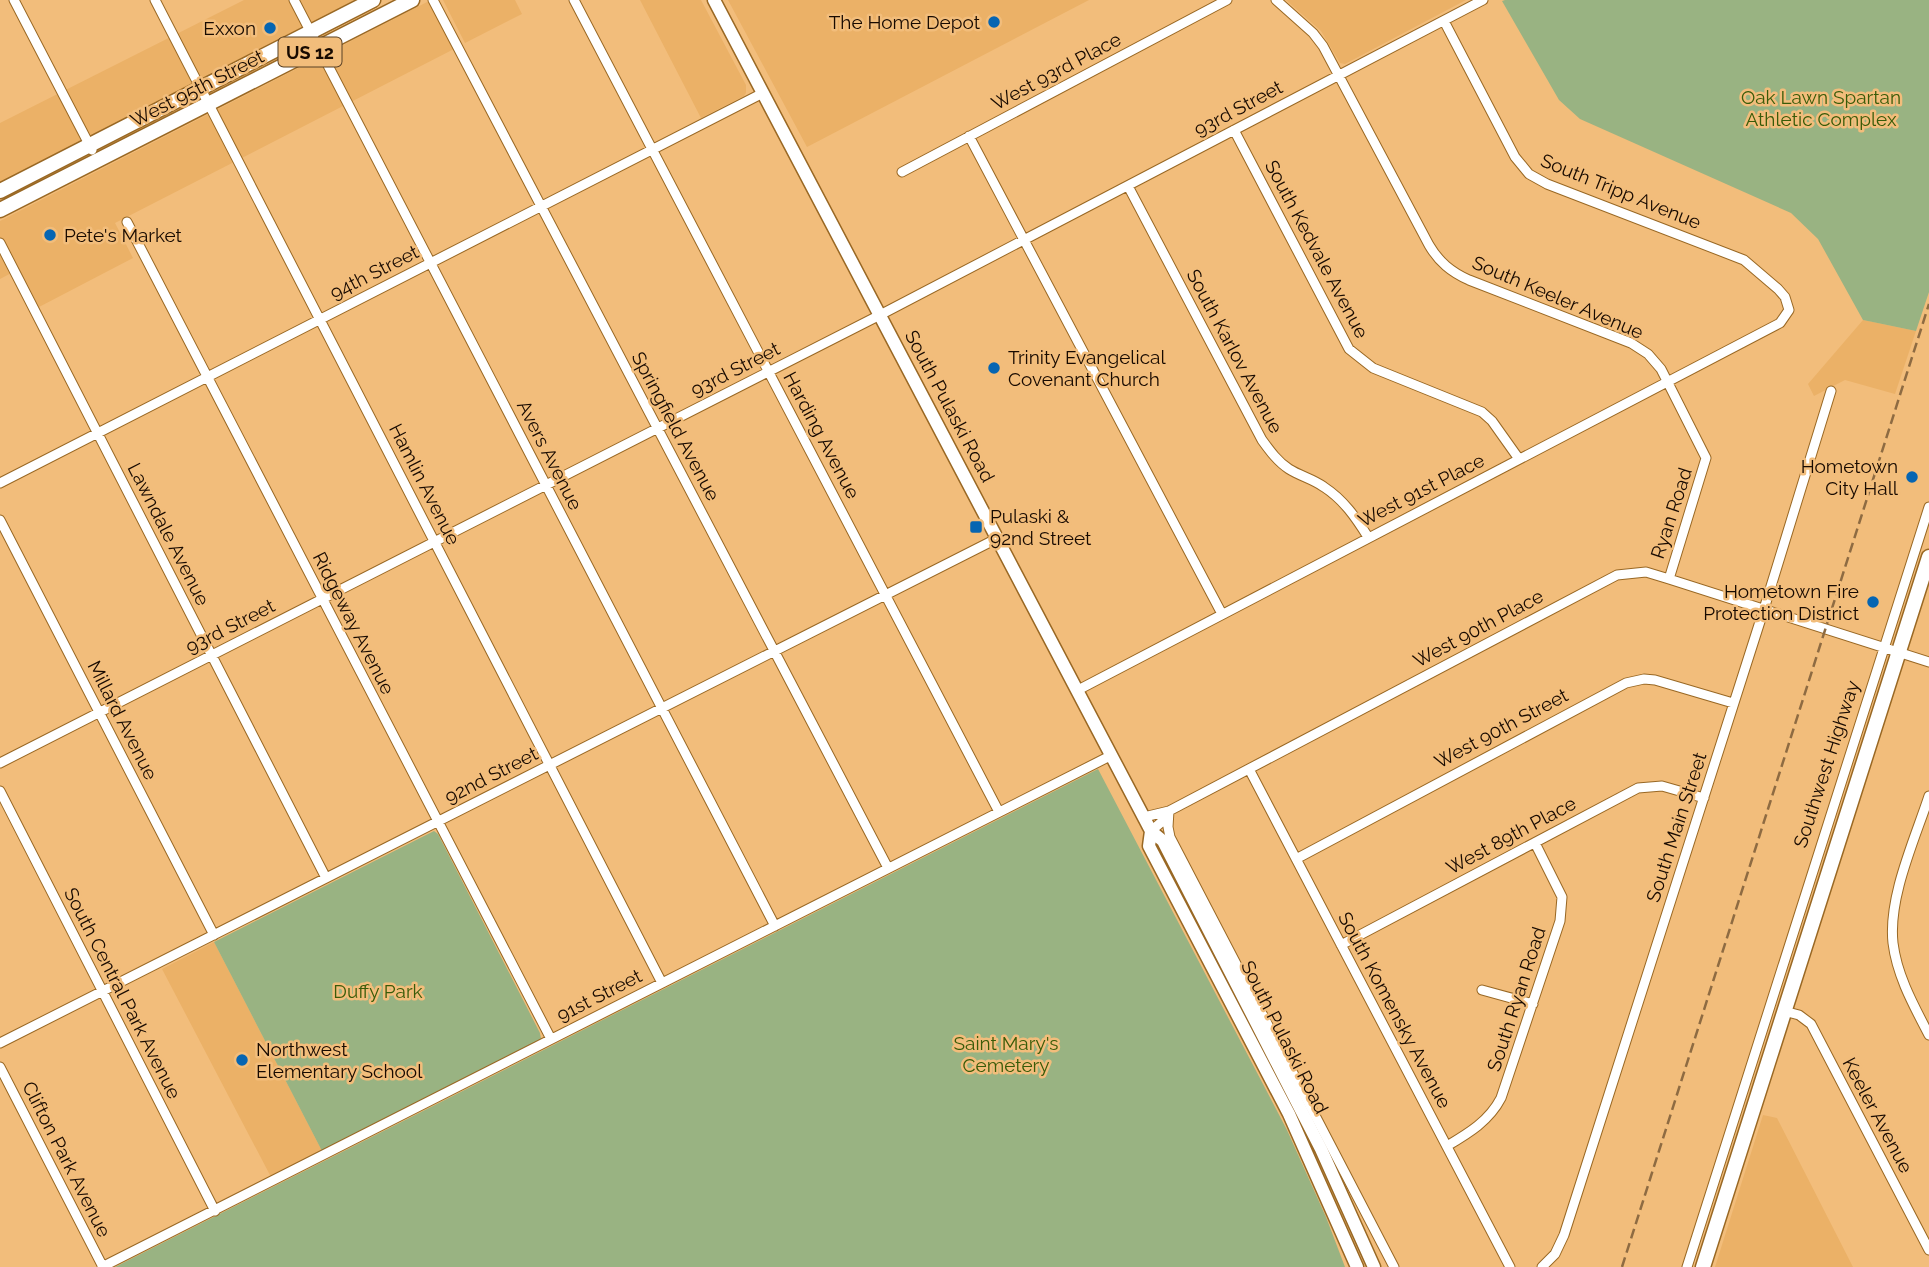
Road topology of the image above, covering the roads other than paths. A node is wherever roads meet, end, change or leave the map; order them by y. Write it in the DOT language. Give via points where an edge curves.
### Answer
graph roads {
  1 [pos="14,0"];
  2 [pos="155,0"];
  3 [pos="295,0"];
  4 [pos="373,0"];
  5 [pos="412,0"];
  6 [pos="433,0"];
  7 [pos="574,0"];
  8 [pos="714,0"];
  9 [pos="1227,0"];
  10 [pos="1276,0"];
  11 [pos="1483,0"];
  12 [pos="1444,21"];
  13 [pos="311,32"];
  14 [pos="319,47"];
  15 [pos="1338,76"];
  16 [pos="201,88"];
  17 [pos="763,93"];
  18 [pos="209,103"];
  19 [pos="1234,130"];
  20 [pos="969,136"];
  21 [pos="90,145"];
  22 [pos="652,150"];
  23 [pos="97,160"];
  24 [pos="902,172"];
  25 [pos="1128,186"];
  26 [pos="0,191"];
  27 [pos="541,206"];
  28 [pos="0,210"];
  29 [pos="127,222"];
  30 [pos="1024,240"];
  31 [pos="0,243"];
  32 [pos="430,263"];
  33 [pos="880,315"];
  34 [pos="320,319"];
  35 [pos="1780,323"];
  36 [pos="769,372"];
  37 [pos="207,377"];
  38 [pos="1667,382"];
  39 [pos="1831,391"];
  40 [pos="657,428"];
  41 [pos="97,433"];
  42 [pos="1706,458"];
  43 [pos="1520,459"];
  44 [pos="0,482"];
  45 [pos="545,485"];
  46 [pos="1929,507"];
  47 [pos="0,520"];
  48 [pos="1368,537"];
  49 [pos="998,538"];
  50 [pos="435,542"];
  51 [pos="1929,556"];
  52 [pos="1669,579"];
  53 [pos="885,595"];
  54 [pos="322,599"];
  55 [pos="1764,609"];
  56 [pos="1222,614"];
  57 [pos="1884,648"];
  58 [pos="774,651"];
  59 [pos="1899,652"];
  60 [pos="211,655"];
  61 [pos="1929,662"];
  62 [pos="1078,690"];
  63 [pos="1733,703"];
  64 [pos="662,708"];
  65 [pos="99,712"];
  66 [pos="1112,755"];
  67 [pos="0,763"];
  68 [pos="550,765"];
  69 [pos="1249,769"];
  70 [pos="0,792"];
  71 [pos="1929,796"];
  72 [pos="1704,798"];
  73 [pos="1169,811"];
  74 [pos="999,812"];
  75 [pos="1144,817"];
  76 [pos="438,822"];
  77 [pos="1151,831"];
  78 [pos="1535,843"];
  79 [pos="1296,859"];
  80 [pos="888,869"];
  81 [pos="326,878"];
  82 [pos="775,926"];
  83 [pos="214,935"];
  84 [pos="1341,945"];
  85 [pos="662,983"];
  86 [pos="1482,990"];
  87 [pos="102,991"];
  88 [pos="1533,1004"];
  89 [pos="1784,1011"];
  90 [pos="1768,1035"];
  91 [pos="1929,1035"];
  92 [pos="551,1039"];
  93 [pos="0,1043"];
  94 [pos="0,1067"];
  95 [pos="1447,1146"];
  96 [pos="215,1211"];
  97 [pos="1929,1250"];
  98 [pos="103,1267"];
  99 [pos="1357,1267"];
  100 [pos="1374,1267"];
  101 [pos="1394,1267"];
  102 [pos="1510,1267"];
  103 [pos="1542,1267"];
  104 [pos="1687,1267"];
  105 [pos="1703,1267"];
  1 -- 21 [label="street"];
  2 -- 16 [label="street, Hamlin Avenue"];
  3 -- 13 [label="street, Avers Avenue"];
  4 -- 13 [label="main road, West 95th Street / US 12"];
  5 -- 14 [label="main road, West 95th Street / US 12"];
  6 -- 27 [label="street, Springfield Avenue"];
  7 -- 22 [label="street, Harding Avenue"];
  8 -- 17 [label="main road, South Pulaski Road"];
  9 -- 20 [label="street, West 93rd Place"];
  10 -- 15 [label="street, South Keeler Avenue" via="1313,33"];
  11 -- 12 [label="street, 93rd Street"];
  12 -- 15 [label="street, 93rd Street"];
  12 -- 35 [label="street, South Tripp Avenue" via="1515,157 1529,174 1744,260 1785,297 1789,310"];
  13 -- 14 [label="street, Avers Avenue"];
  13 -- 16 [label="main road, West 95th Street / US 12"];
  14 -- 18 [label="main road, West 95th Street / US 12"];
  14 -- 32 [label="street, Avers Avenue"];
  15 -- 19 [label="street, 93rd Street"];
  15 -- 38 [label="street, South Keeler Avenue" via="1441,262 1469,280 1630,343 1655,361"];
  16 -- 18 [label="street, Hamlin Avenue"];
  16 -- 21 [label="main road, West 95th Street / US 12"];
  17 -- 22 [label="street, 94th Street"];
  17 -- 33 [label="main road, South Pulaski Road"];
  18 -- 23 [label="main road, West 95th Street / US 12"];
  18 -- 34 [label="street, Hamlin Avenue"];
  19 -- 25 [label="street, 93rd Street"];
  19 -- 43 [label="street, South Kedvale Avenue" via="1349,349 1373,368 1482,412"];
  20 -- 24 [label="street, West 93rd Place"];
  20 -- 30 [label="street"];
  21 -- 23 [label="street"];
  21 -- 26 [label="main road, West 95th Street / US 12"];
  22 -- 27 [label="street, 94th Street"];
  22 -- 36 [label="street, Harding Avenue"];
  23 -- 28 [label="main road, West 95th Street / US 12"];
  25 -- 30 [label="street, 93rd Street"];
  25 -- 48 [label="street, South Karlov Avenue" via="1262,440 1288,468 1338,497"];
  27 -- 32 [label="street, 94th Street"];
  27 -- 40 [label="street, Springfield Avenue"];
  29 -- 37 [label="street, Ridgeway Avenue"];
  30 -- 33 [label="street, 93rd Street"];
  30 -- 56 [label="street"];
  31 -- 41 [label="street, Lawndale Avenue"];
  32 -- 34 [label="street, 94th Street"];
  32 -- 45 [label="street, Avers Avenue"];
  33 -- 36 [label="street, 93rd Street"];
  33 -- 49 [label="main road, South Pulaski Road"];
  34 -- 37 [label="street, 94th Street"];
  34 -- 50 [label="street, Hamlin Avenue"];
  35 -- 38 [label="street, West 91st Place"];
  36 -- 40 [label="street, 93rd Street"];
  36 -- 53 [label="street, Harding Avenue"];
  37 -- 41 [label="street, 94th Street"];
  37 -- 54 [label="street, Ridgeway Avenue"];
  38 -- 42 [label="street, South Keeler Avenue"];
  38 -- 43 [label="street, West 91st Place"];
  39 -- 55 [label="street, South Main Street"];
  40 -- 45 [label="street, 93rd Street"];
  40 -- 58 [label="street, Springfield Avenue"];
  41 -- 44 [label="street, 94th Street"];
  41 -- 60 [label="street, Lawndale Avenue"];
  42 -- 52 [label="street, Ryan Road"];
  43 -- 48 [label="street, West 91st Place"];
  45 -- 50 [label="street, 93rd Street"];
  45 -- 64 [label="street, Avers Avenue"];
  46 -- 57 [label="street, Southwest Highway"];
  47 -- 65 [label="street, Millard Avenue"];
  48 -- 56 [label="street, West 91st Place"];
  49 -- 53 [label="street, 92nd Street"];
  49 -- 62 [label="main road, South Pulaski Road"];
  50 -- 54 [label="street, 93rd Street"];
  50 -- 68 [label="street, Hamlin Avenue"];
  51 -- 59 [label="main road, Southwest Highway"];
  52 -- 55 [label="street, West 90th Place"];
  52 -- 69 [label="street, West 90th Place" via="1646,572 1617,575"];
  53 -- 58 [label="street, 92nd Street"];
  53 -- 74 [label="street, Harding Avenue"];
  54 -- 60 [label="street, 93rd Street"];
  54 -- 76 [label="street, Ridgeway Avenue"];
  55 -- 57 [label="street, West 90th Place"];
  55 -- 63 [label="street, South Main Street"];
  56 -- 62 [label="street, West 91st Place"];
  57 -- 59 [label="street, West 90th Place"];
  57 -- 90 [label="street, Southwest Highway"];
  58 -- 64 [label="street, 92nd Street"];
  58 -- 80 [label="street, Springfield Avenue"];
  59 -- 61 [label="street, West 90th Place"];
  59 -- 89 [label="main road, Southwest Highway"];
  60 -- 65 [label="street, 93rd Street"];
  60 -- 81 [label="street, Lawndale Avenue"];
  62 -- 66 [label="main road, South Pulaski Road"];
  63 -- 72 [label="street, South Main Street"];
  63 -- 79 [label="street, West 90th Street" via="1655,680 1626,683"];
  64 -- 68 [label="street, 92nd Street"];
  64 -- 82 [label="street, Avers Avenue"];
  65 -- 67 [label="street, 93rd Street"];
  65 -- 83 [label="street, Millard Avenue"];
  66 -- 74 [label="street, 91st Street"];
  66 -- 75 [label="main road, South Pulaski Road"];
  68 -- 76 [label="street, 92nd Street"];
  68 -- 85 [label="street, Hamlin Avenue"];
  69 -- 73 [label="street, West 90th Place"];
  69 -- 79 [label="street, South Komensky Avenue"];
  70 -- 87 [label="street, South Central Park Avenue"];
  71 -- 91 [label="street" via="1901,883 1893,943 1904,981"];
  72 -- 78 [label="street, West 89th Place" via="1662,786 1644,786"];
  72 -- 103 [label="street, South Main Street" via="1564,1235"];
  73 -- 75 [label="street, West 90th Place"];
  73 -- 77 [label="street, West 90th Place"];
  73 -- 101 [label="street" via="1168,827 1176,849"];
  74 -- 80 [label="street, 91st Street"];
  75 -- 77 [label="main road, South Pulaski Road"];
  76 -- 81 [label="street, 92nd Street"];
  76 -- 92 [label="street, Ridgeway Avenue"];
  77 -- 99 [label="main road, South Pulaski Road" via="1149,846 1289,1114"];
  77 -- 100 [label="main road, South Pulaski Road" via="1163,841 1334,1176"];
  78 -- 84 [label="street, West 89th Place"];
  78 -- 88 [label="street, South Ryan Road" via="1563,903"];
  79 -- 84 [label="street, South Komensky Avenue"];
  80 -- 82 [label="street, 91st Street"];
  81 -- 83 [label="street, 92nd Street"];
  82 -- 85 [label="street, 91st Street"];
  83 -- 87 [label="street, 92nd Street"];
  84 -- 95 [label="street, South Komensky Avenue"];
  85 -- 92 [label="street, 91st Street"];
  86 -- 88 [label="street"];
  87 -- 93 [label="street, 92nd Street"];
  87 -- 96 [label="street, South Central Park Avenue"];
  88 -- 95 [label="street, South Ryan Road" via="1496,1107 1479,1126"];
  89 -- 90 [label="main road, Southwest Highway"];
  89 -- 97 [label="street, Keeler Avenue" via="1811,1024"];
  90 -- 104 [label="street, Southwest Highway"];
  90 -- 105 [label="main road, Southwest Highway"];
  92 -- 96 [label="street, 91st Street"];
  94 -- 98 [label="street, Clifton Park Avenue"];
  95 -- 102 [label="street, South Komensky Avenue"];
  96 -- 98 [label="street, 91st Street"];
}
